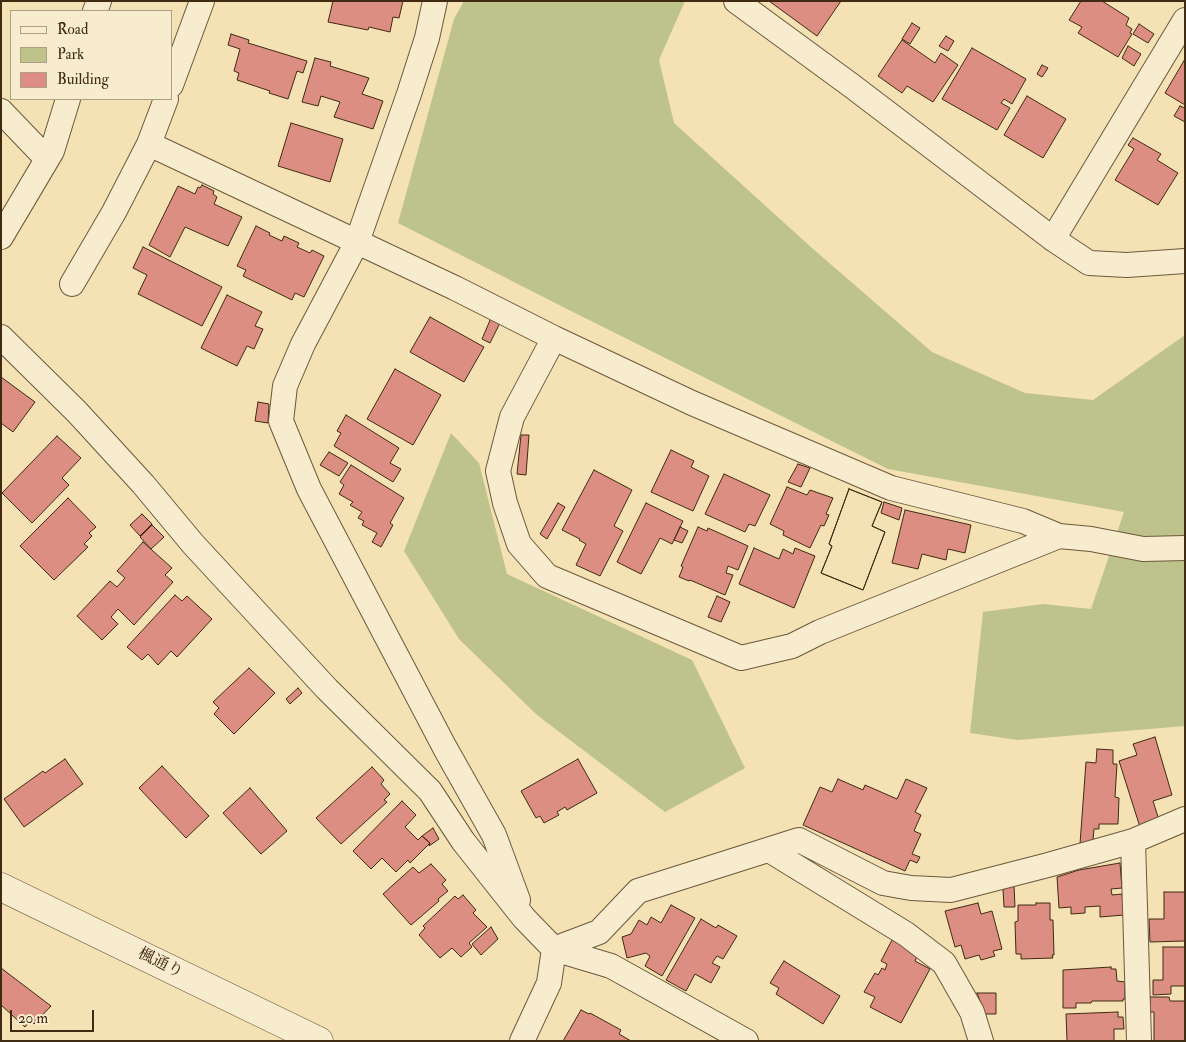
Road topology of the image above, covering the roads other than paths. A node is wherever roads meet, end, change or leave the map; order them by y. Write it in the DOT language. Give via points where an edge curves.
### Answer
graph roads {
  1 [pos="202,1"];
  2 [pos="435,1"];
  3 [pos="736,1"];
  4 [pos="1185,20"];
  5 [pos="172,82"];
  6 [pos="68,100"];
  7 [pos="166,100"];
  8 [pos="1,111"];
  9 [pos="149,144"];
  10 [pos="47,159"];
  11 [pos="1,237"];
  12 [pos="1053,239"];
  13 [pos="357,242"];
  14 [pos="1185,261"];
  15 [pos="72,284"];
  16 [pos="1,337"];
  17 [pos="554,338"];
  18 [pos="1059,536"];
  19 [pos="1185,548"];
  20 [pos="1185,819"];
  21 [pos="1133,840"];
  22 [pos="769,850"];
  23 [pos="1,887"];
  24 [pos="524,918"];
  25 [pos="554,950"];
  26 [pos="319,1041"];
  27 [pos="522,1041"];
  28 [pos="746,1041"];
  29 [pos="981,1041"];
  30 [pos="1139,1041"];
  1 -- 5 [label="street"];
  2 -- 13 [label="street" via="412,85"];
  3 -- 12 [label="street"];
  4 -- 12 [label="street"];
  6 -- 10 [label="street"];
  7 -- 9 [label="street"];
  8 -- 10 [label="street"];
  9 -- 13 [label="street"];
  9 -- 15 [label="street"];
  10 -- 11 [label="street"];
  12 -- 14 [label="street" via="1089,263 1127,265"];
  13 -- 17 [label="street"];
  13 -- 24 [label="street" via="292,369 285,386 281,421 309,489 494,835"];
  16 -- 24 [label="street" via="84,420 327,689 430,790 463,842"];
  17 -- 18 [label="street" via="891,488 1023,521"];
  17 -- 18 [label="street" via="512,417 498,471 519,544 546,576 741,658 792,646"];
  18 -- 19 [label="street" via="1143,549"];
  20 -- 21 [label="street"];
  21 -- 22 [label="street" via="951,890 883,883 799,840"];
  21 -- 30 [label="street"];
  22 -- 25 [label="street" via="638,891 599,932"];
  22 -- 29 [label="street" via="906,934 944,964 972,1012"];
  23 -- 26 [label="street, 楓通り"];
  24 -- 25 [label="street"];
  25 -- 27 [label="street" via="549,983"];
  25 -- 28 [label="street" via="611,966"];
}
